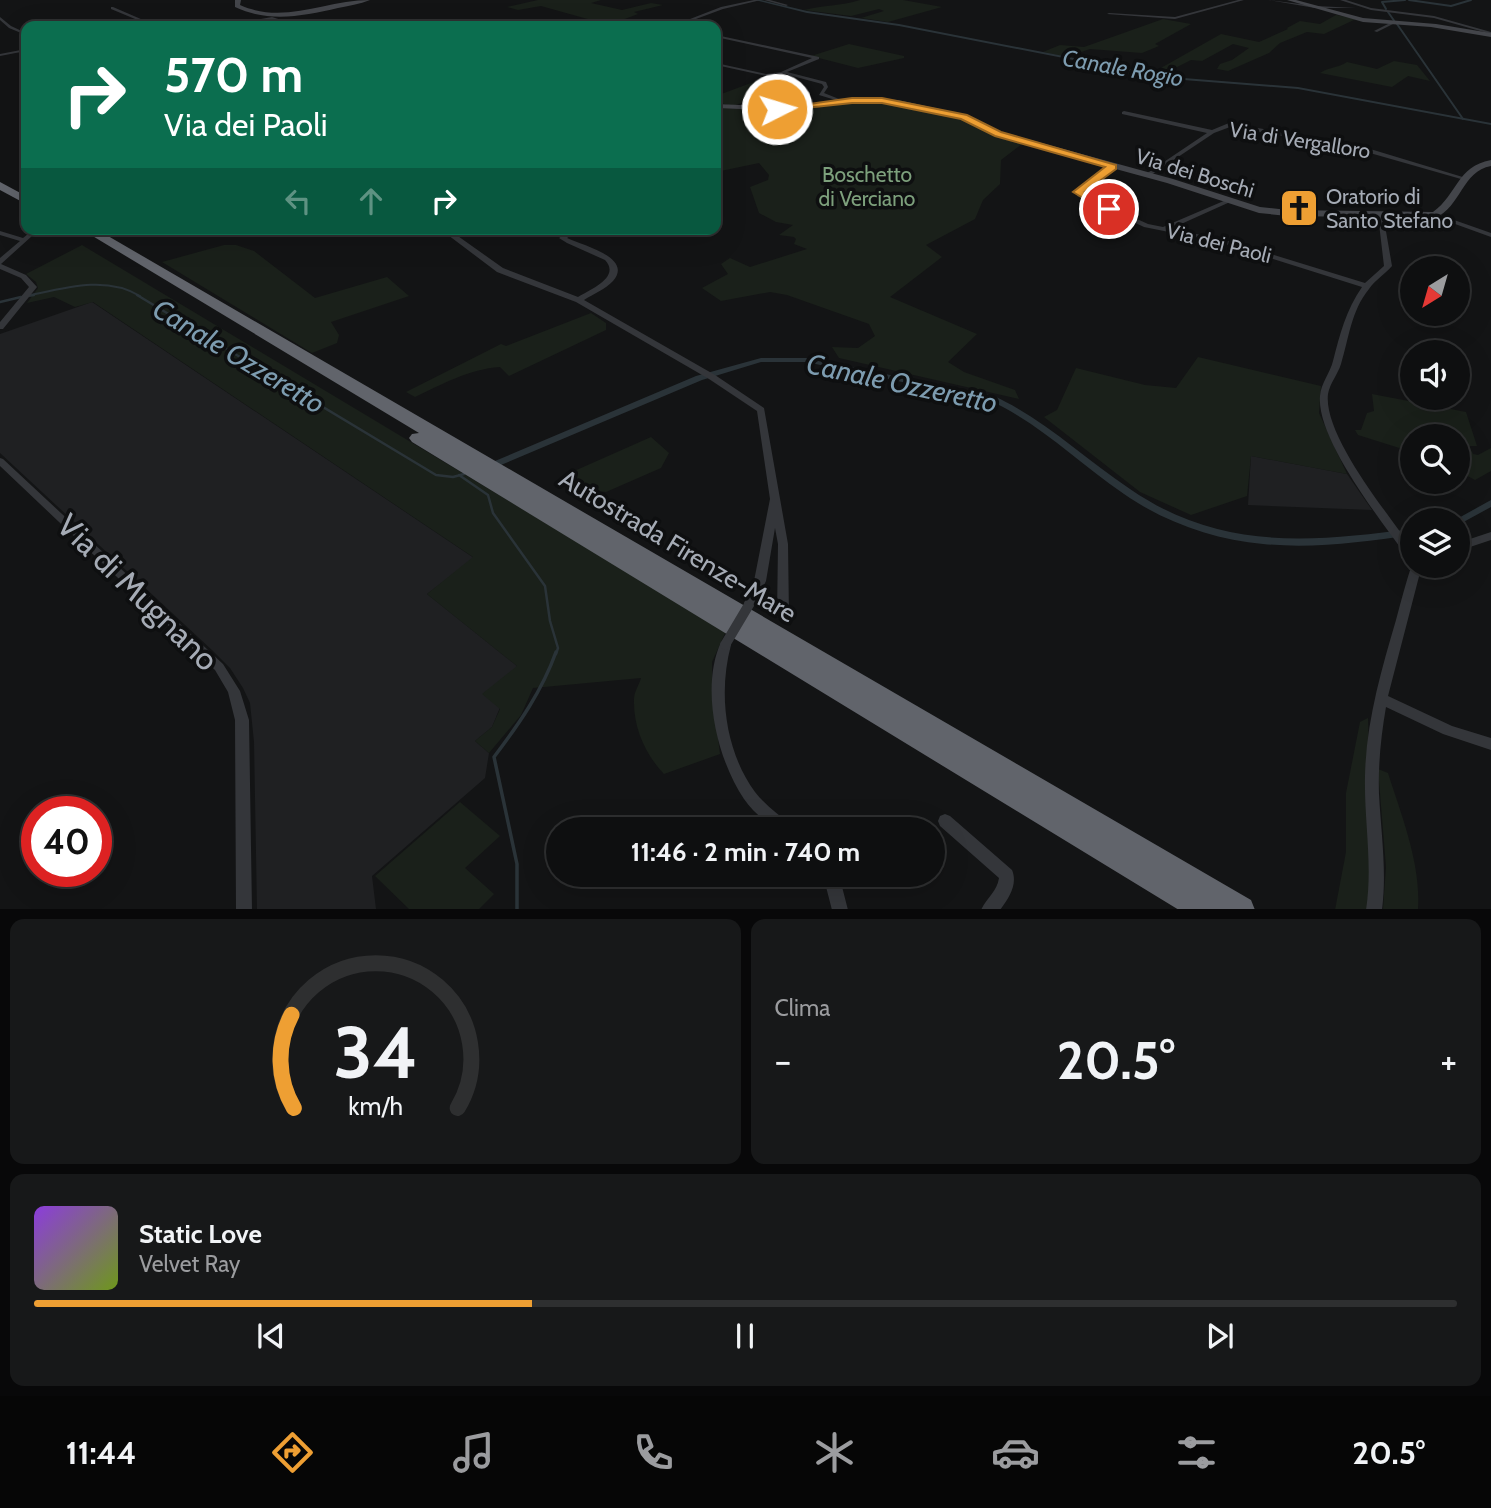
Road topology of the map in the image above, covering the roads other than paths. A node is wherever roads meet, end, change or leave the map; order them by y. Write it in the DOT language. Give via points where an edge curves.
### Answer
graph roads {
  1 [pos="238,0"];
  2 [pos="367,0"];
  3 [pos="757,0"];
  4 [pos="766,0"];
  5 [pos="1242,0"];
  6 [pos="1270,0"];
  7 [pos="1290,0"];
  8 [pos="1342,0"];
  9 [pos="786,5"];
  10 [pos="1317,7"];
  11 [pos="112,8"];
  12 [pos="1365,8"];
  13 [pos="1109,13"];
  14 [pos="0,18"];
  15 [pos="272,18"];
  16 [pos="1356,18"];
  17 [pos="143,21"];
  18 [pos="254,21"];
  19 [pos="282,21"];
  20 [pos="687,21"];
  21 [pos="1393,24"];
  22 [pos="1436,26"];
  23 [pos="1472,30"];
  24 [pos="1376,31"];
  25 [pos="21,32"];
  26 [pos="1491,34"];
  27 [pos="721,37"];
  28 [pos="21,51"];
  29 [pos="0,55"];
  30 [pos="721,65"];
  31 [pos="784,73"];
  32 [pos="842,101"];
  33 [pos="721,106"];
  34 [pos="1124,113"];
  35 [pos="1212,132"];
  36 [pos="1491,163"];
  37 [pos="1112,167"];
  38 [pos="1148,175"];
  39 [pos="0,178"];
  40 [pos="1463,178"];
  41 [pos="0,185"];
  42 [pos="21,190"];
  43 [pos="21,198"];
  44 [pos="1228,201"];
  45 [pos="1381,215"];
  46 [pos="1434,215"];
  47 [pos="1164,229"];
  48 [pos="0,233"];
  49 [pos="35,235"];
  50 [pos="84,235"];
  51 [pos="97,235"];
  52 [pos="451,235"];
  53 [pos="567,235"];
  54 [pos="1491,235"];
  55 [pos="21,242"];
  56 [pos="0,264"];
  57 [pos="1366,286"];
  58 [pos="579,300"];
  59 [pos="0,327"];
  60 [pos="0,460"];
  61 [pos="775,499"];
  62 [pos="1491,536"];
  63 [pos="1400,539"];
  64 [pos="1470,543"];
  65 [pos="1414,578"];
  66 [pos="783,616"];
  67 [pos="1382,699"];
  68 [pos="1491,744"];
  69 [pos="772,817"];
  70 [pos="945,821"];
  71 [pos="834,887"];
  72 [pos="244,909"];
  73 [pos="840,909"];
  74 [pos="989,909"];
  75 [pos="1206,909"];
  76 [pos="1241,909"];
  77 [pos="1374,909"];
  1 -- 15 [label="street" via="237,6 245,11"];
  2 -- 15 [label="street"];
  3 -- 20 [label="street"];
  4 -- 9 [label="street"];
  5 -- 13 [label="street" via="1175,18"];
  6 -- 10 [label="street"];
  7 -- 10 [label="street"];
  8 -- 12 [label="street"];
  10 -- 12 [label="street"];
  10 -- 16 [label="street"];
  11 -- 17 [label="street"];
  12 -- 23 [label="street" via="1428,16"];
  14 -- 25 [label="street"];
  15 -- 18 [label="street"];
  15 -- 19 [label="street"];
  16 -- 21 [label="street"];
  16 -- 22 [label="street"];
  21 -- 22 [label="street"];
  21 -- 24 [label="street"];
  22 -- 23 [label="street"];
  23 -- 26 [label="street"];
  27 -- 31 [label="street" via="817,58"];
  28 -- 29 [label="street"];
  30 -- 31 [label="street" via="766,75"];
  31 -- 32 [label="street" via="824,83 821,94"];
  32 -- 33 [label="street, Via dei Boschi" via="790,108"];
  32 -- 37 [label="street, Via dei Boschi" via="882,100 951,114 998,134"];
  34 -- 35 [label="street"];
  35 -- 38 [label="street, Via di Vergalloro"];
  35 -- 40 [label="street, Via di Vergalloro" via="1229,125 1357,147"];
  36 -- 40 [label="street" via="1479,165"];
  37 -- 38 [label="street, Via dei Boschi"];
  37 -- 47 [label="street, Via dei Paoli" via="1079,190 1079,195 1142,225"];
  38 -- 44 [label="street, Via dei Boschi"];
  39 -- 42 [label="highway"];
  40 -- 46 [label="street"];
  41 -- 43 [label="highway"];
  44 -- 45 [label="street, Via dei Boschi" via="1279,213"];
  44 -- 47 [label="street"];
  45 -- 46 [label="street, Via dei Boschi"];
  45 -- 57 [label="street" via="1388,266"];
  46 -- 54 [label="street"];
  47 -- 57 [label="street, Via dei Paoli" via="1220,240"];
  48 -- 55 [label="street"];
  49 -- 55 [label="street"];
  50 -- 75 [label="highway, Autostrada Firenze-Mare"];
  51 -- 76 [label="highway, Autostrada Firenze-Mare"];
  52 -- 58 [label="street" via="500,270"];
  53 -- 58 [label="street" via="562,238 608,256 614,266 610,281"];
  55 -- 56 [label="street"];
  56 -- 59 [label="street" via="31,281 31,292"];
  57 -- 63 [label="street" via="1347,323 1324,405 1326,419 1355,474"];
  58 -- 61 [label="street" via="761,410"];
  60 -- 72 [label="street, Via di Mugnano" via="219,667 234,691 242,720"];
  61 -- 66 [label="street" via="783,544"];
  61 -- 69 [label="street, bridge" via="760,581 725,645 716,679 723,732 737,775"];
  62 -- 64 [label="street"];
  65 -- 67 [label="street"];
  67 -- 68 [label="street"];
  67 -- 77 [label="street" via="1377,710 1372,777 1378,851"];
  70 -- 74 [label="street" via="1007,875 1007,887"];
  71 -- 73 [label="street"];
}
